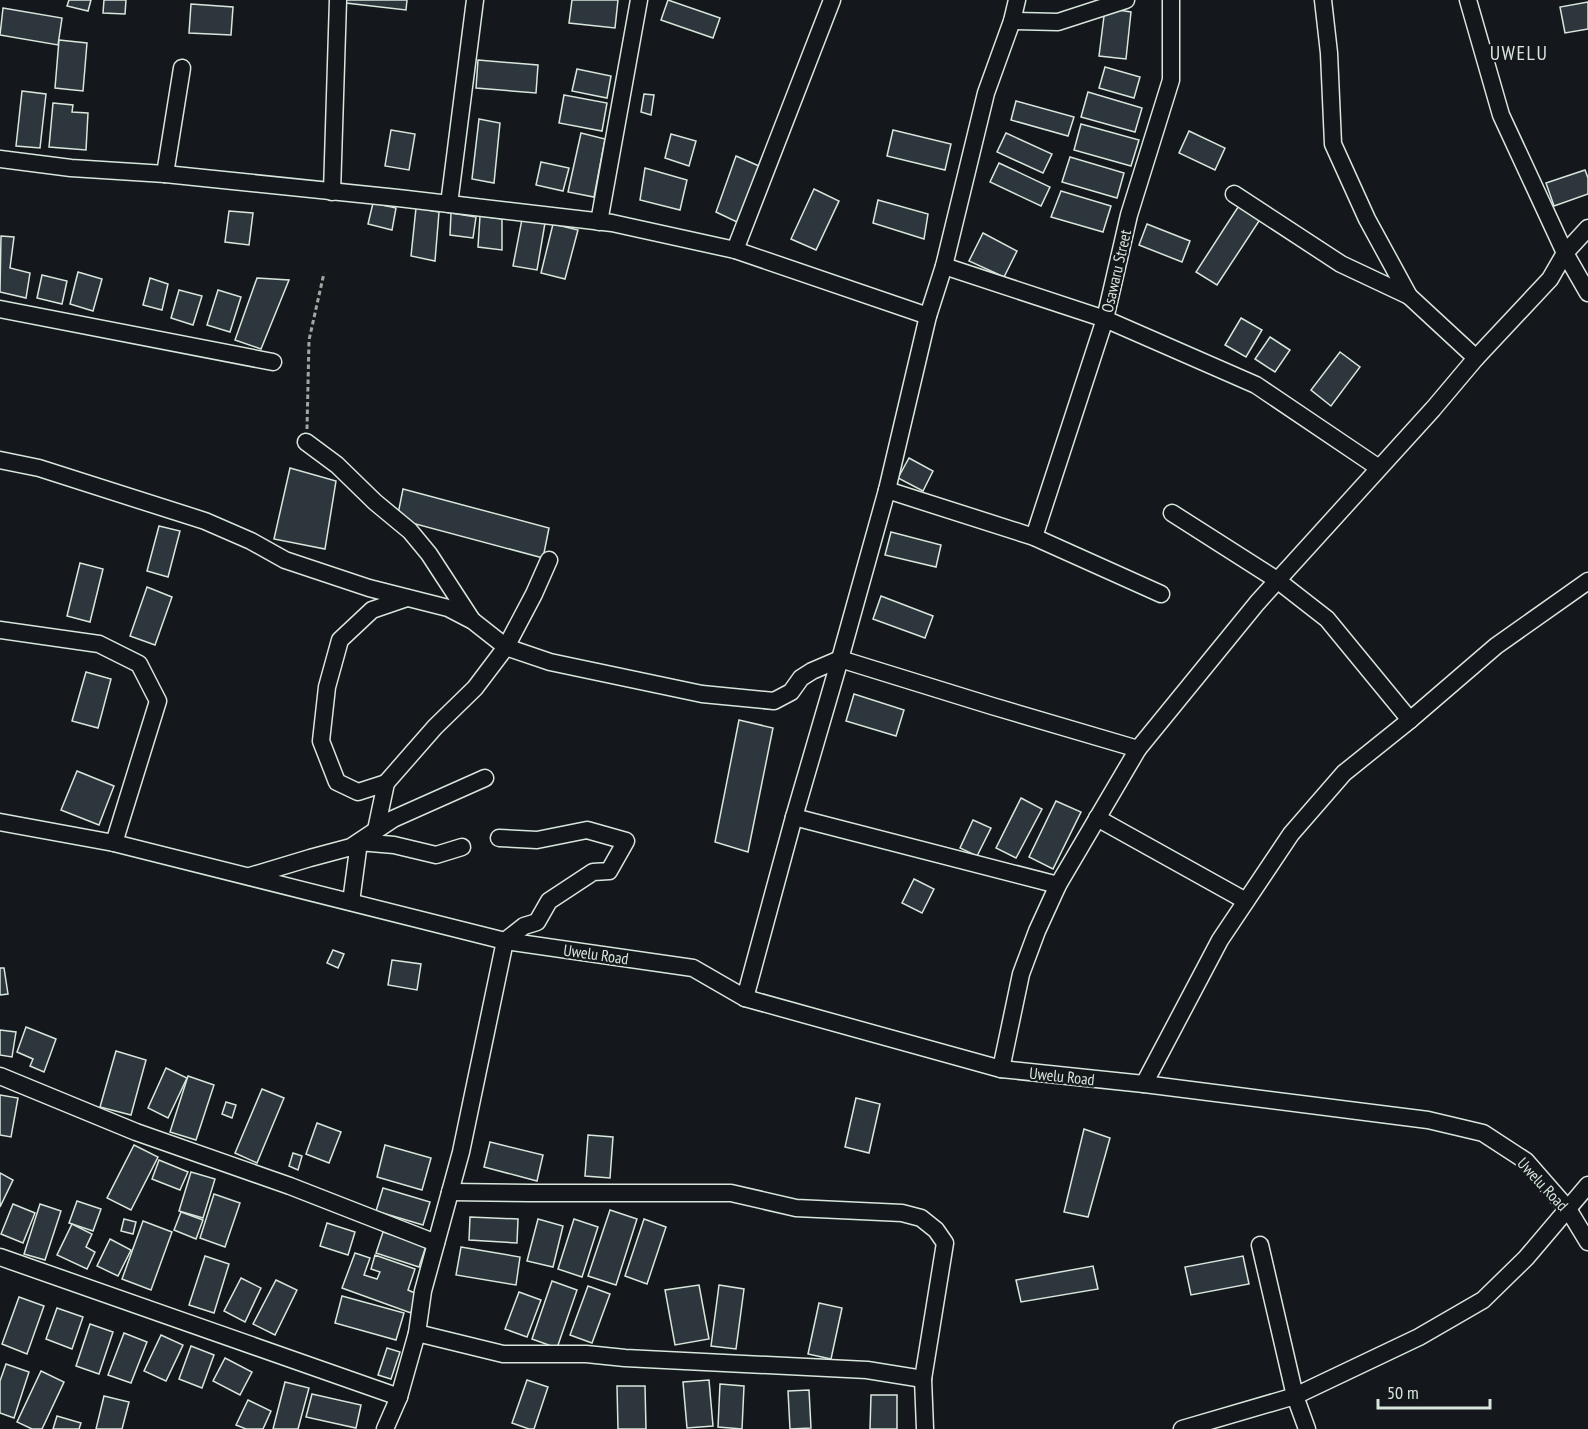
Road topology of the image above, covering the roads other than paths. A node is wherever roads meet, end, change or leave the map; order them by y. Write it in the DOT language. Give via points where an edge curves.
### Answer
graph roads {
  1 [pos="338,0"];
  2 [pos="475,0"];
  3 [pos="639,0"];
  4 [pos="832,0"];
  5 [pos="1017,0"];
  6 [pos="1126,0"];
  7 [pos="1171,0"];
  8 [pos="1323,0"];
  9 [pos="1468,0"];
  10 [pos="1012,21"];
  11 [pos="182,68"];
  12 [pos="0,159"];
  13 [pos="165,174"];
  14 [pos="332,192"];
  15 [pos="1234,194"];
  16 [pos="449,204"];
  17 [pos="599,222"];
  18 [pos="1588,228"];
  19 [pos="735,250"];
  20 [pos="1565,253"];
  21 [pos="944,266"];
  22 [pos="1588,293"];
  23 [pos="1409,296"];
  24 [pos="0,309"];
  25 [pos="928,316"];
  26 [pos="1105,319"];
  27 [pos="1476,358"];
  28 [pos="273,362"];
  29 [pos="306,442"];
  30 [pos="0,460"];
  31 [pos="1379,468"];
  32 [pos="887,490"];
  33 [pos="1172,513"];
  34 [pos="1034,537"];
  35 [pos="549,560"];
  36 [pos="1277,580"];
  37 [pos="1588,581"];
  38 [pos="1161,594"];
  39 [pos="407,598"];
  40 [pos="473,621"];
  41 [pos="0,630"];
  42 [pos="506,647"];
  43 [pos="840,659"];
  44 [pos="1410,720"];
  45 [pos="1138,748"];
  46 [pos="485,778"];
  47 [pos="386,783"];
  48 [pos="794,817"];
  49 [pos="1097,818"];
  50 [pos="0,822"];
  51 [pos="376,830"];
  52 [pos="499,838"];
  53 [pos="359,842"];
  54 [pos="114,843"];
  55 [pos="462,847"];
  56 [pos="249,877"];
  57 [pos="1058,885"];
  58 [pos="351,902"];
  59 [pos="1246,902"];
  60 [pos="505,940"];
  61 [pos="745,998"];
  62 [pos="1001,1070"];
  63 [pos="0,1076"];
  64 [pos="1144,1084"];
  65 [pos="1588,1185"];
  66 [pos="450,1192"];
  67 [pos="1568,1209"];
  68 [pos="1588,1242"];
  69 [pos="436,1243"];
  70 [pos="1260,1245"];
  71 [pos="0,1257"];
  72 [pos="417,1334"];
  73 [pos="923,1379"];
  74 [pos="1295,1396"];
  75 [pos="399,1397"];
  76 [pos="385,1429"];
  77 [pos="925,1429"];
  78 [pos="1182,1429"];
  79 [pos="1307,1429"];
  1 -- 14 [label="street"];
  2 -- 16 [label="street"];
  3 -- 17 [label="street"];
  4 -- 19 [label="street"];
  5 -- 10 [label="street"];
  6 -- 10 [label="street" via="1058,22"];
  7 -- 26 [label="street, Osawaru Street" via="1171,80 1129,214"];
  8 -- 23 [label="street" via="1333,144 1367,219"];
  9 -- 20 [label="street" via="1501,115"];
  10 -- 21 [label="street" via="986,93"];
  11 -- 13 [label="street"];
  12 -- 13 [label="street"];
  13 -- 14 [label="street"];
  14 -- 16 [label="street"];
  15 -- 23 [label="street" via="1341,264"];
  16 -- 17 [label="street"];
  17 -- 19 [label="street"];
  18 -- 20 [label="street"];
  19 -- 25 [label="street"];
  20 -- 22 [label="street"];
  20 -- 27 [label="street" via="1550,279"];
  21 -- 25 [label="street"];
  21 -- 26 [label="street"];
  23 -- 27 [label="street"];
  24 -- 28 [label="street"];
  25 -- 32 [label="street"];
  26 -- 31 [label="street" via="1256,385"];
  26 -- 34 [label="street, Osawaru Street"];
  27 -- 31 [label="street"];
  29 -- 40 [label="street" via="410,531"];
  30 -- 39 [label="street" via="39,468 205,521 285,560"];
  31 -- 36 [label="street"];
  32 -- 34 [label="street"];
  32 -- 43 [label="street"];
  33 -- 36 [label="street"];
  34 -- 38 [label="street"];
  35 -- 42 [label="street"];
  36 -- 44 [label="street" via="1327,619"];
  36 -- 45 [label="street"];
  37 -- 44 [label="street" via="1496,646"];
  39 -- 40 [label="street" via="448,609"];
  39 -- 47 [label="street" via="372,610 340,640 327,687 321,741 337,782 358,792"];
  40 -- 42 [label="street"];
  41 -- 54 [label="street" via="99,644 139,664 158,701"];
  42 -- 43 [label="street" via="550,662 702,694 774,701 791,692 801,678"];
  42 -- 47 [label="street" via="475,688"];
  43 -- 45 [label="street"];
  43 -- 48 [label="street"];
  44 -- 59 [label="street" via="1344,773 1291,834"];
  45 -- 49 [label="street"];
  46 -- 51 [label="street"];
  47 -- 51 [label="street"];
  48 -- 57 [label="street"];
  48 -- 61 [label="street"];
  49 -- 57 [label="street"];
  49 -- 59 [label="street"];
  50 -- 54 [label="street, Uwelu Road"];
  51 -- 53 [label="street"];
  52 -- 60 [label="street" via="537,840 587,830 626,841 609,872 593,872 549,901 537,922"];
  53 -- 55 [label="street" via="436,855"];
  53 -- 56 [label="street" via="351,848"];
  53 -- 58 [label="street"];
  54 -- 56 [label="street, Uwelu Road"];
  56 -- 58 [label="street, Uwelu Road"];
  57 -- 62 [label="street" via="1021,974"];
  58 -- 60 [label="street, Uwelu Road"];
  59 -- 64 [label="street" via="1220,940"];
  60 -- 61 [label="street, Uwelu Road" via="693,968"];
  60 -- 66 [label="street"];
  61 -- 62 [label="street, Uwelu Road"];
  62 -- 64 [label="street, Uwelu Road"];
  63 -- 69 [label="street" via="136,1132"];
  64 -- 67 [label="street, Uwelu Road" via="1428,1120 1483,1133 1526,1161"];
  65 -- 67 [label="street"];
  66 -- 69 [label="street"];
  66 -- 73 [label="street" via="731,1193 796,1208 902,1213 921,1218 945,1243"];
  67 -- 68 [label="street, Uwelu Road"];
  67 -- 74 [label="street" via="1483,1300 1419,1337"];
  69 -- 72 [label="street"];
  70 -- 74 [label="street"];
  71 -- 75 [label="street"];
  72 -- 73 [label="street" via="503,1354 586,1354 867,1370"];
  72 -- 75 [label="street"];
  73 -- 77 [label="street"];
  74 -- 78 [label="street"];
  74 -- 79 [label="street"];
  75 -- 76 [label="street"];
}
